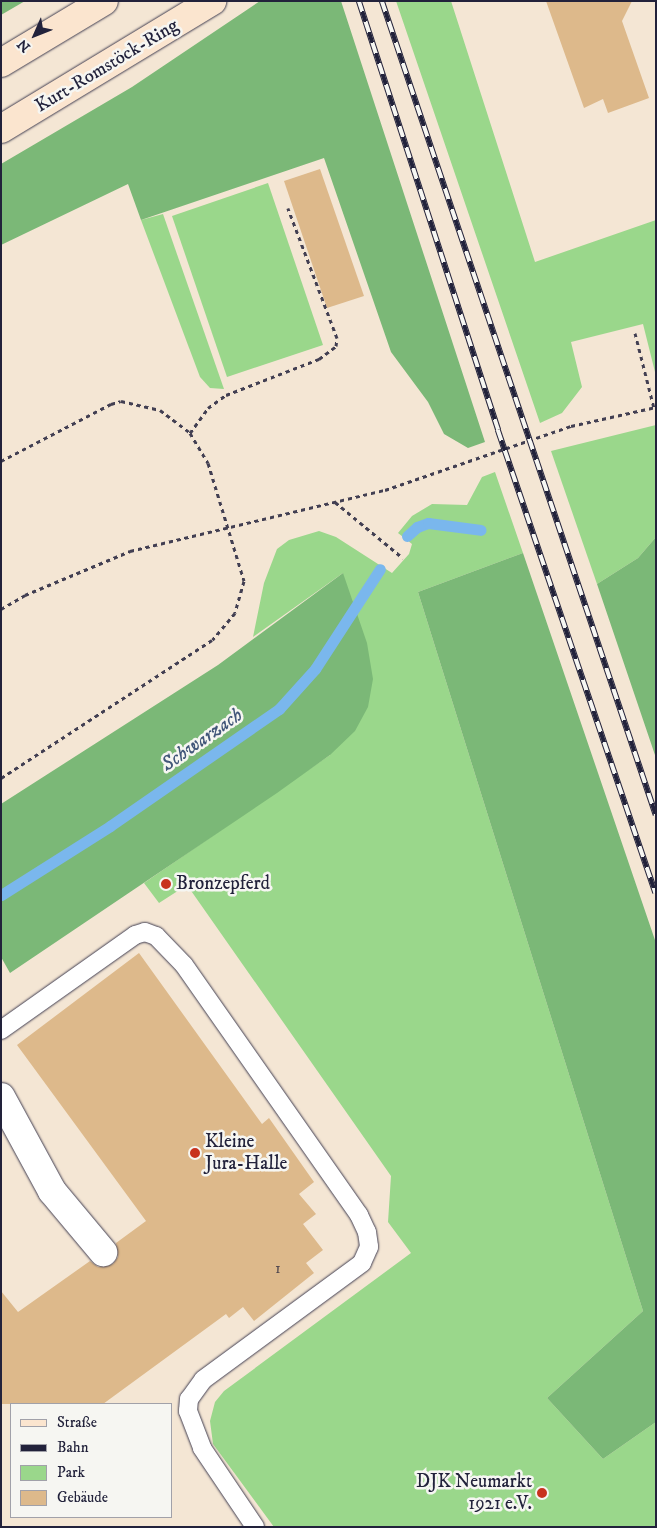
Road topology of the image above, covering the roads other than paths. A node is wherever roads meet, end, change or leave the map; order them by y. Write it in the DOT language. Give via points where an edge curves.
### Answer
graph roads {
  1 [pos="104,1"];
  2 [pos="212,1"];
  3 [pos="1,63"];
  4 [pos="1,129"];
  5 [pos="1,1030"];
  6 [pos="1,1097"];
  7 [pos="103,1252"];
  8 [pos="256,1527"];
  1 -- 3 [label="main road"];
  2 -- 4 [label="main road, Kurt-Romstöck-Ring"];
  5 -- 8 [label="lane" via="135,935 145,932 156,936 184,966 359,1215 367,1232 369,1247 362,1263 203,1380 189,1399 188,1411 202,1448"];
  6 -- 7 [label="street" via="52,1191"];
}
